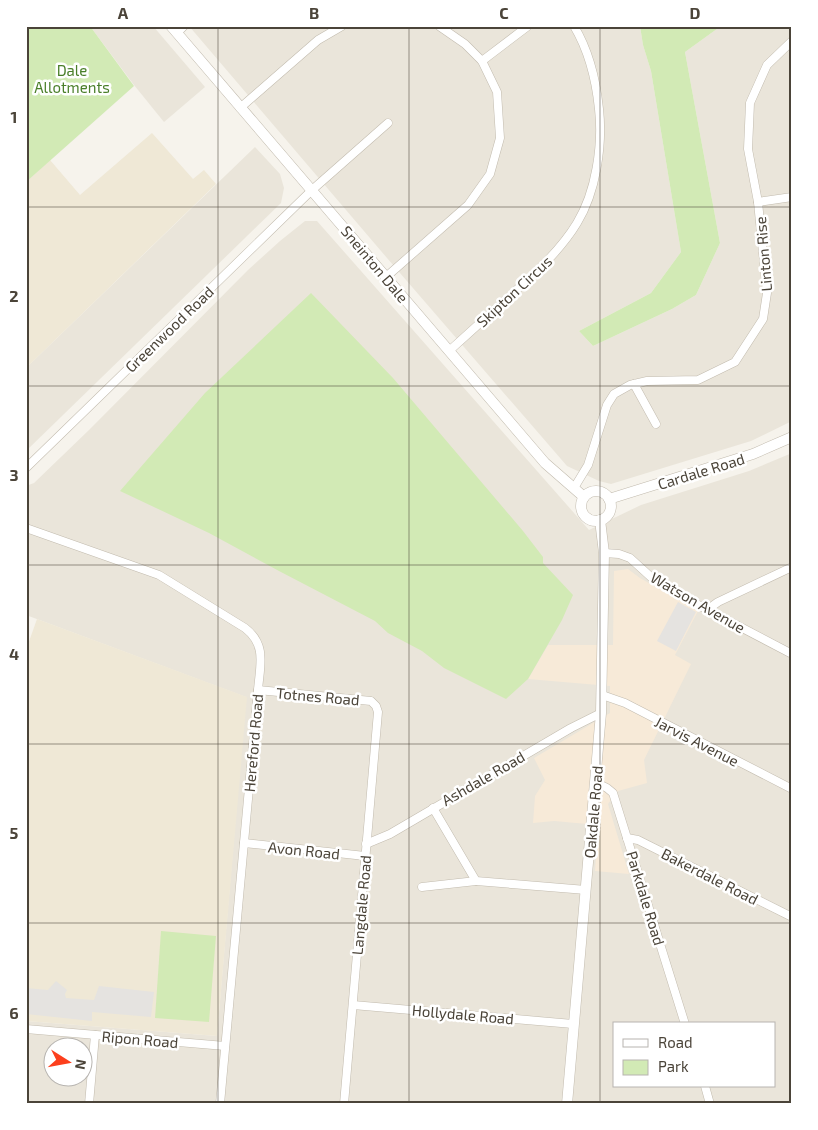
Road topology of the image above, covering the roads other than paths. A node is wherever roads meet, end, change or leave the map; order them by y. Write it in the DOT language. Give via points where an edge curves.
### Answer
graph roads {
  1 [pos="342,26"];
  2 [pos="439,26"];
  3 [pos="528,26"];
  4 [pos="574,26"];
  5 [pos="177,29"];
  6 [pos="792,41"];
  7 [pos="482,61"];
  8 [pos="240,108"];
  9 [pos="388,123"];
  10 [pos="312,190"];
  11 [pos="792,198"];
  12 [pos="758,202"];
  13 [pos="386,277"];
  14 [pos="449,351"];
  15 [pos="634,384"];
  16 [pos="656,424"];
  17 [pos="792,438"];
  18 [pos="26,468"];
  19 [pos="574,488"];
  20 [pos="584,497"];
  21 [pos="609,499"];
  22 [pos="600,520"];
  23 [pos="26,528"];
  24 [pos="604,553"];
  25 [pos="792,567"];
  26 [pos="707,610"];
  27 [pos="792,654"];
  28 [pos="258,690"];
  29 [pos="602,695"];
  30 [pos="376,706"];
  31 [pos="601,714"];
  32 [pos="595,782"];
  33 [pos="792,789"];
  34 [pos="433,808"];
  35 [pos="627,838"];
  36 [pos="244,844"];
  37 [pos="366,844"];
  38 [pos="365,856"];
  39 [pos="476,881"];
  40 [pos="422,887"];
  41 [pos="586,890"];
  42 [pos="792,917"];
  43 [pos="353,1004"];
  44 [pos="684,1022"];
  45 [pos="574,1024"];
  46 [pos="26,1029"];
  47 [pos="95,1036"];
  48 [pos="225,1046"];
  49 [pos="706,1088"];
  50 [pos="89,1104"];
  51 [pos="220,1104"];
  52 [pos="344,1104"];
  53 [pos="567,1104"];
  54 [pos="710,1104"];
  1 -- 8 [label="street" via="318,40"];
  2 -- 7 [label="street"];
  3 -- 7 [label="street"];
  4 -- 14 [label="street, Skipton Circus" via="582,38 597,84 601,127 598,166 589,196 578,222 546,264"];
  5 -- 8 [label="street, Sneinton Dale"];
  6 -- 12 [label="street, Linton Rise" via="768,66 750,103 748,149"];
  7 -- 13 [label="street" via="497,92 500,138 490,174 468,205"];
  8 -- 10 [label="street, Sneinton Dale"];
  9 -- 10 [label="street, Greenwood Road"];
  10 -- 13 [label="street, Sneinton Dale"];
  10 -- 18 [label="street, Greenwood Road"];
  11 -- 12 [label="street"];
  12 -- 15 [label="street, Linton Rise" via="767,293 763,319 750,342 735,362 698,380"];
  13 -- 14 [label="street, Sneinton Dale"];
  14 -- 19 [label="street, Sneinton Dale" via="545,463"];
  15 -- 16 [label="street"];
  15 -- 19 [label="street, Linton Rise" via="614,394 607,405 588,465"];
  17 -- 21 [label="street, Cardale Road" via="753,454"];
  19 -- 20 [label="street, Sneinton Dale"];
  20 -- 21 [label="street" via="594,491 605,494"];
  20 -- 22 [label="street" via="581,506 584,515 591,520"];
  21 -- 22 [label="street" via="608,514"];
  22 -- 24 [label="street, Oakdale Road"];
  23 -- 28 [label="street, Hereford Road" via="158,575 246,628 260,645"];
  24 -- 26 [label="street, Watson Avenue" via="630,558 659,582"];
  24 -- 29 [label="street, Oakdale Road"];
  25 -- 26 [label="street"];
  26 -- 27 [label="street, Watson Avenue"];
  28 -- 30 [label="street, Totnes Road" via="371,701"];
  28 -- 36 [label="street, Hereford Road"];
  29 -- 31 [label="street, Oakdale Road"];
  29 -- 33 [label="street, Jarvis Avenue" via="624,703"];
  30 -- 37 [label="street, Langdale Road"];
  31 -- 32 [label="street, Oakdale Road"];
  31 -- 34 [label="street, Ashdale Road"];
  32 -- 35 [label="street, Parkdale Road" via="612,793"];
  32 -- 41 [label="street, Oakdale Road"];
  34 -- 37 [label="street, Ashdale Road" via="390,834"];
  34 -- 39 [label="street"];
  35 -- 42 [label="street, Bakerdale Road" via="638,840"];
  35 -- 44 [label="street, Parkdale Road"];
  36 -- 38 [label="street, Avon Road"];
  36 -- 48 [label="street, Hereford Road"];
  37 -- 38 [label="street, Langdale Road"];
  38 -- 43 [label="street, Langdale Road"];
  39 -- 40 [label="street"];
  39 -- 41 [label="street"];
  41 -- 45 [label="street, Oakdale Road"];
  43 -- 45 [label="street, Hollydale Road"];
  43 -- 52 [label="street, Langdale Road"];
  45 -- 53 [label="street, Oakdale Road"];
  46 -- 47 [label="street, Ripon Road"];
  47 -- 48 [label="street, Ripon Road"];
  47 -- 50 [label="street"];
  48 -- 51 [label="street, Hereford Road"];
  49 -- 54 [label="street"];
}
